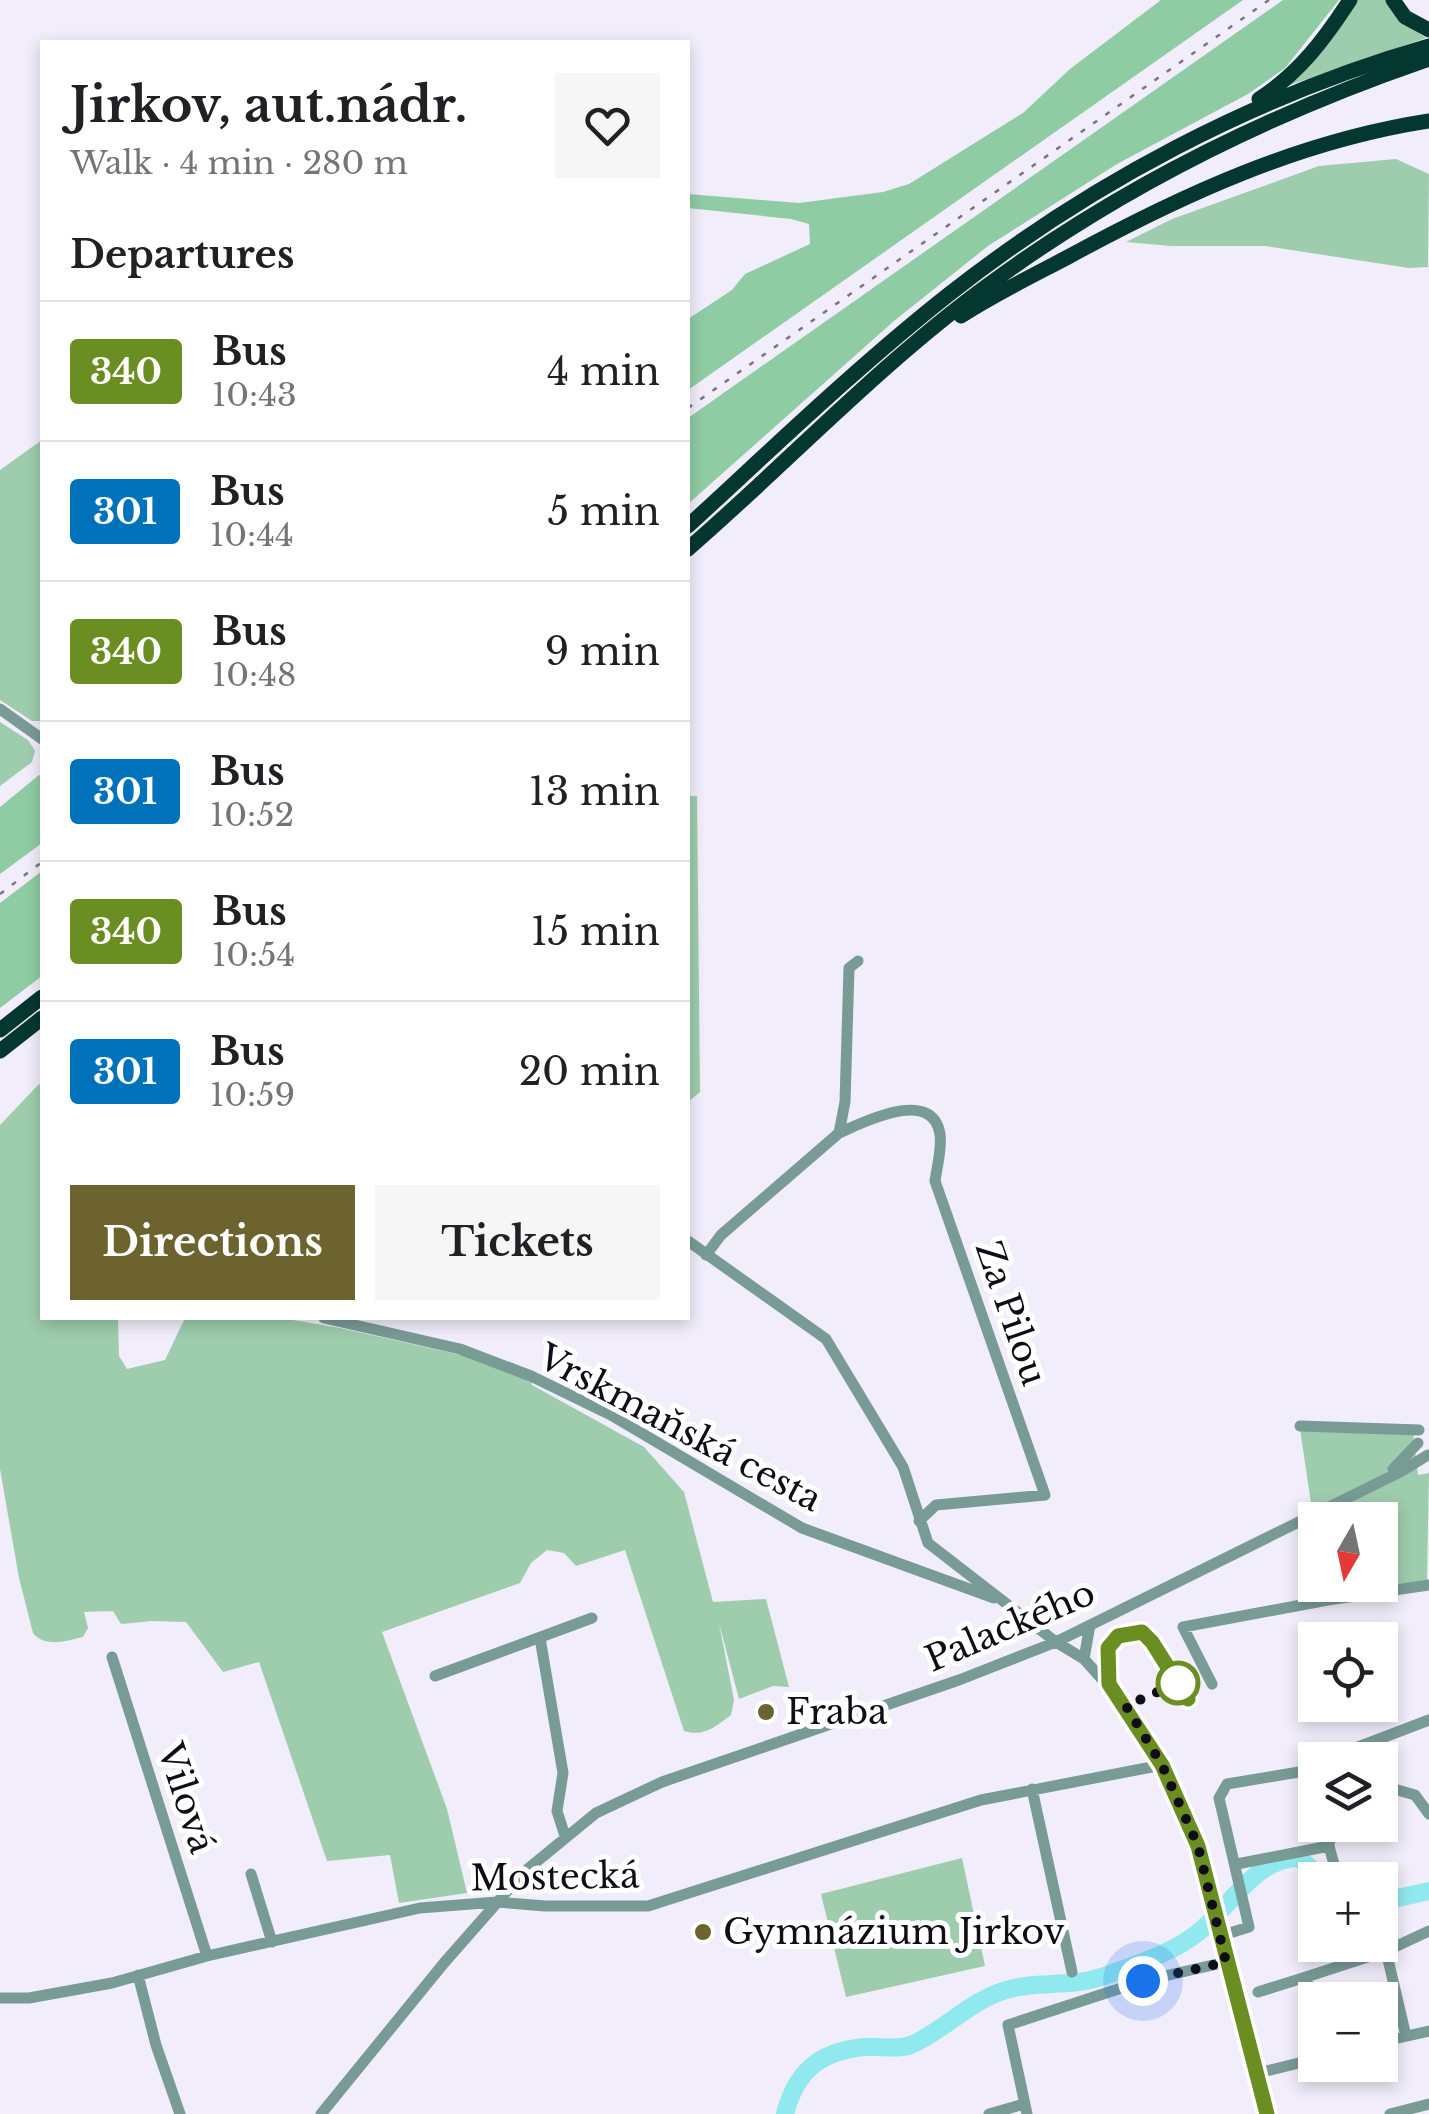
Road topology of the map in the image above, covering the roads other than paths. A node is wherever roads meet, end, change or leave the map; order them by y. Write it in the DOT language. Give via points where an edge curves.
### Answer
graph roads {
  1 [pos="1350,0"];
  2 [pos="1394,0"];
  3 [pos="1429,30"];
  4 [pos="1429,46"];
  5 [pos="1429,60"];
  6 [pos="1233,118"];
  7 [pos="1429,121"];
  8 [pos="1411,124"];
  9 [pos="1429,129"];
  10 [pos="884,370"];
  11 [pos="690,524"];
  12 [pos="690,547"];
  13 [pos="0,708"];
  14 [pos="40,737"];
  15 [pos="858,961"];
  16 [pos="40,999"];
  17 [pos="40,1020"];
  18 [pos="0,1030"];
  19 [pos="0,1050"];
  20 [pos="839,1134"];
  21 [pos="690,1242"];
  22 [pos="706,1254"];
  23 [pos="333,1320"];
  24 [pos="1300,1426"];
  25 [pos="1422,1431"];
  26 [pos="1428,1456"];
  27 [pos="1367,1487"];
  28 [pos="919,1521"];
  29 [pos="1429,1586"];
  30 [pos="1007,1603"];
  31 [pos="592,1618"];
  32 [pos="1090,1626"];
  33 [pos="540,1638"];
  34 [pos="1056,1642"];
  35 [pos="112,1657"];
  36 [pos="1084,1659"];
  37 [pos="435,1676"];
  38 [pos="1212,1684"];
  39 [pos="1429,1720"];
  40 [pos="1375,1742"];
  41 [pos="1162,1765"];
  42 [pos="1298,1771"];
  43 [pos="1032,1789"];
  44 [pos="1398,1790"];
  45 [pos="1426,1804"];
  46 [pos="565,1836"];
  47 [pos="1329,1842"];
  48 [pos="1329,1846"];
  49 [pos="1333,1862"];
  50 [pos="1237,1864"];
  51 [pos="251,1874"];
  52 [pos="496,1902"];
  53 [pos="1429,1930"];
  54 [pos="1220,1936"];
  55 [pos="272,1942"];
  56 [pos="1398,1945"];
  57 [pos="207,1956"];
  58 [pos="1226,1962"];
  59 [pos="1353,1962"];
  60 [pos="1389,1962"];
  61 [pos="1072,1972"];
  62 [pos="138,1975"];
  63 [pos="1306,1978"];
  64 [pos="1307,1982"];
  65 [pos="1258,1992"];
  66 [pos="0,1998"];
  67 [pos="1429,2031"];
  68 [pos="1406,2036"];
  69 [pos="1398,2038"];
  70 [pos="1298,2063"];
  71 [pos="1254,2074"];
  72 [pos="1429,2104"];
  73 [pos="1026,2109"];
  74 [pos="180,2114"];
  75 [pos="321,2114"];
  76 [pos="988,2114"];
  77 [pos="1267,2114"];
  78 [pos="1390,2114"];
  1 -- 6 [label="highway" via="1297,70"];
  2 -- 3 [label="highway" via="1411,22"];
  4 -- 6 [label="highway"];
  5 -- 10 [label="highway" via="1312,103 1169,170 984,288"];
  6 -- 11 [label="highway" via="1120,178 950,294"];
  7 -- 8 [label="highway"];
  8 -- 9 [label="highway"];
  8 -- 10 [label="highway" via="1271,160 1170,203 964,314"];
  10 -- 12 [label="highway"];
  13 -- 14 [label="street"];
  15 -- 20 [label="street" via="849,968"];
  16 -- 18 [label="highway"];
  17 -- 19 [label="highway"];
  20 -- 22 [label="street"];
  20 -- 28 [label="street, Za Pilou" via="911,1109 938,1127 935,1181 1045,1495 936,1505"];
  21 -- 22 [label="street"];
  22 -- 28 [label="street" via="826,1339 904,1467"];
  23 -- 30 [label="street, Vrskmaňská cesta" via="460,1348 531,1376 611,1415 802,1528"];
  24 -- 25 [label="street"];
  25 -- 26 [label="street"];
  25 -- 27 [label="street, Palackého" via="1400,1464"];
  26 -- 27 [label="street, Palackého"];
  27 -- 32 [label="street, Palackého"];
  28 -- 30 [label="street" via="942,1557"];
  29 -- 38 [label="street" via="1183,1626"];
  30 -- 34 [label="street"];
  31 -- 33 [label="street"];
  32 -- 34 [label="street, Palackého"];
  32 -- 36 [label="street"];
  33 -- 37 [label="street"];
  33 -- 46 [label="street" via="562,1773 556,1812"];
  34 -- 36 [label="street"];
  34 -- 46 [label="street, Palackého" via="662,1782 596,1813"];
  35 -- 57 [label="street, Vilová"];
  36 -- 41 [label="street" via="1126,1706"];
  39 -- 40 [label="street"];
  41 -- 43 [label="street, Mostecká"];
  41 -- 54 [label="street" via="1198,1846"];
  42 -- 50 [label="street" via="1227,1784 1219,1798"];
  43 -- 52 [label="street, Mostecká" via="648,1906"];
  43 -- 61 [label="street"];
  44 -- 45 [label="street"];
  46 -- 52 [label="street, Palackého"];
  47 -- 48 [label="street"];
  48 -- 49 [label="street"];
  48 -- 50 [label="street"];
  50 -- 54 [label="street" via="1248,1927"];
  51 -- 55 [label="street"];
  52 -- 55 [label="street, Mostecká" via="420,1908"];
  52 -- 75 [label="street, Palackého"];
  53 -- 56 [label="street"];
  54 -- 58 [label="street"];
  55 -- 57 [label="street, Mostecká"];
  57 -- 62 [label="street, Mostecká"];
  58 -- 71 [label="street"];
  58 -- 73 [label="street" via="1008,2025"];
  59 -- 63 [label="street"];
  60 -- 68 [label="street"];
  62 -- 66 [label="street, Mostecká"];
  62 -- 74 [label="street"];
  63 -- 64 [label="street"];
  63 -- 65 [label="street"];
  67 -- 68 [label="street"];
  68 -- 69 [label="street"];
  70 -- 71 [label="street"];
  71 -- 77 [label="street"];
  72 -- 78 [label="street"];
  73 -- 76 [label="street"];
}
